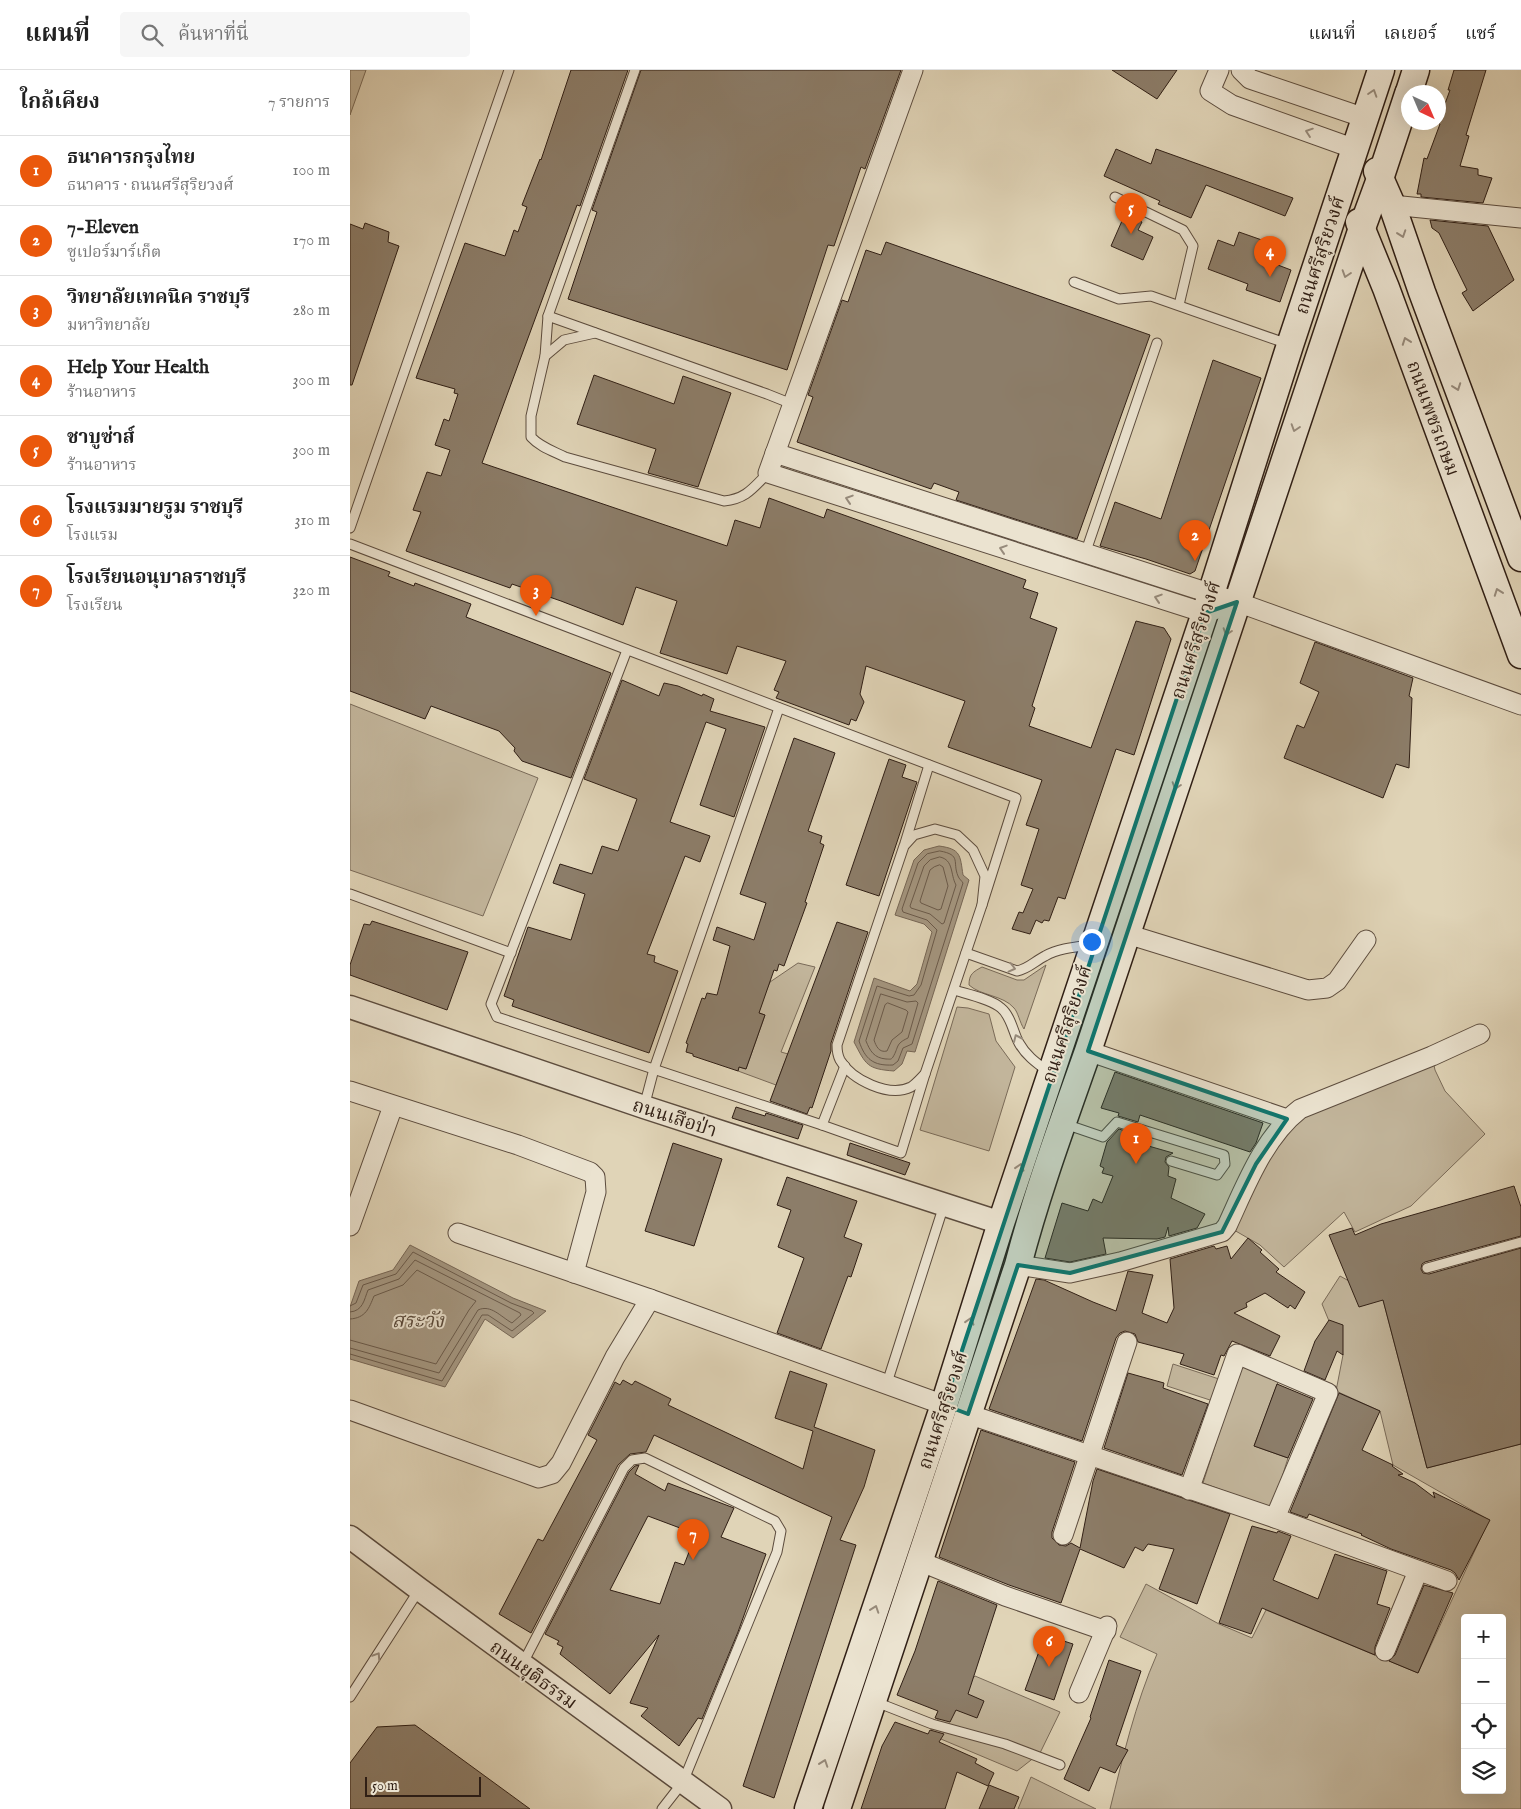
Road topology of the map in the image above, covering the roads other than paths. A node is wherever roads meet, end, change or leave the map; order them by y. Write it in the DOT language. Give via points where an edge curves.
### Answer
graph roads {
  1 [pos="509,70"];
  2 [pos="635,70"];
  3 [pos="913,70"];
  4 [pos="1219,70"];
  5 [pos="1241,70"];
  6 [pos="1381,70"];
  7 [pos="1416,70"];
  8 [pos="1411,85"];
  9 [pos="1401,117"];
  10 [pos="1365,118"];
  11 [pos="1354,148"];
  12 [pos="1380,179"];
  13 [pos="1343,182"];
  14 [pos="1115,197"];
  15 [pos="1392,205"];
  16 [pos="1521,218"];
  17 [pos="1362,228"];
  18 [pos="1074,282"];
  19 [pos="1179,304"];
  20 [pos="548,316"];
  21 [pos="596,333"];
  22 [pos="1157,343"];
  23 [pos="1290,345"];
  24 [pos="545,356"];
  25 [pos="792,404"];
  26 [pos="775,453"];
  27 [pos="768,473"];
  28 [pos="936,505"];
  29 [pos="930,525"];
  30 [pos="350,528"];
  31 [pos="350,544"];
  32 [pos="1085,554"];
  33 [pos="1521,558"];
  34 [pos="1237,602"];
  35 [pos="1208,604"];
  36 [pos="627,650"];
  37 [pos="1521,654"];
  38 [pos="1521,705"];
  39 [pos="779,708"];
  40 [pos="929,765"];
  41 [pos="904,846"];
  42 [pos="350,894"];
  43 [pos="982,906"];
  44 [pos="1127,934"];
  45 [pos="1366,940"];
  46 [pos="1093,944"];
  47 [pos="511,953"];
  48 [pos="966,953"];
  49 [pos="954,990"];
  50 [pos="350,1007"];
  51 [pos="1480,1034"];
  52 [pos="1088,1052"];
  53 [pos="845,1066"];
  54 [pos="654,1069"];
  55 [pos="1050,1073"];
  56 [pos="925,1074"];
  57 [pos="350,1091"];
  58 [pos="393,1106"];
  59 [pos="644,1107"];
  60 [pos="1287,1119"];
  61 [pos="1062,1124"];
  62 [pos="822,1125"];
  63 [pos="1170,1161"];
  64 [pos="354,1203"];
  65 [pos="944,1205"];
  66 [pos="1000,1223"];
  67 [pos="350,1226"];
  68 [pos="1027,1232"];
  69 [pos="458,1233"];
  70 [pos="1521,1242"];
  71 [pos="1018,1265"];
  72 [pos="1427,1268"];
  73 [pos="574,1273"];
  74 [pos="650,1299"];
  75 [pos="1127,1342"];
  76 [pos="887,1383"];
  77 [pos="944,1405"];
  78 [pos="350,1410"];
  79 [pos="968,1414"];
  80 [pos="1089,1455"];
  81 [pos="1189,1490"];
  82 [pos="1275,1518"];
  83 [pos="1063,1536"];
  84 [pos="350,1537"];
  85 [pos="920,1561"];
  86 [pos="1418,1571"];
  87 [pos="1447,1581"];
  88 [pos="419,1590"];
  89 [pos="1385,1651"];
  90 [pos="522,1665"];
  91 [pos="1079,1693"];
  92 [pos="350,1697"];
  93 [pos="873,1700"];
  94 [pos="1060,1765"];
  95 [pos="683,1782"];
  96 [pos="662,1809"];
  97 [pos="720,1809"];
  98 [pos="808,1809"];
  99 [pos="837,1809"];
  1 -- 30 [label="lane"];
  2 -- 20 [label="lane"];
  3 -- 25 [label="street"];
  11 -- 4 [label="street, one-way" via="1232,105 1210,91"];
  5 -- 10 [label="street" via="1250,79"];
  10 -- 6 [label="main road, one-way"];
  7 -- 8 [label="main road"];
  9 -- 12 [label="main road"];
  10 -- 11 [label="main road"];
  11 -- 12 [label="main road, ถนนเพชรเกษม" via="1368,155"];
  11 -- 13 [label="main road, ถนนศรีสุริยวงศ์"];
  12 -- 15 [label="main road, ถนนเพชรเกษม"];
  12 -- 17 [label="main road, ถนนศรีสุริยวงศ์"];
  13 -- 17 [label="main road, ถนนเพชรเกษม"];
  13 -- 23 [label="main road, ถนนศรีสุริยวงศ์"];
  14 -- 19 [label="lane" via="1184,230 1193,246"];
  15 -- 16 [label="street"];
  15 -- 33 [label="main road, ถนนเพชรเกษม, one-way"];
  17 -- 34 [label="main road, ถนนศรีสุริยวงศ์, one-way"];
  37 -- 17 [label="main road, ถนนเพชรเกษม, one-way"];
  18 -- 19 [label="lane" via="1119,299 1151,296"];
  19 -- 23 [label="lane"];
  20 -- 21 [label="lane"];
  20 -- 24 [label="lane"];
  21 -- 24 [label="lane" via="564,340"];
  21 -- 25 [label="lane"];
  22 -- 32 [label="lane"];
  23 -- 35 [label="main road, ถนนศรีสุริยวงศ์"];
  24 -- 27 [label="lane" via="531,416 531,437 539,445 565,457 724,501 737,500"];
  25 -- 26 [label="street"];
  26 -- 27 [label="street"];
  26 -- 28 [label="street"];
  29 -- 27 [label="street, one-way"];
  28 -- 29 [label="street"];
  28 -- 32 [label="street"];
  35 -- 29 [label="street, one-way"];
  31 -- 36 [label="lane"];
  32 -- 35 [label="street"];
  34 -- 35 [label="street"];
  34 -- 38 [label="street"];
  34 -- 44 [label="main road, ถนนศรีสุริยวงศ์, one-way"];
  35 -- 46 [label="main road, ถนนศรีสุริยวงศ์"];
  36 -- 39 [label="lane"];
  36 -- 47 [label="lane"];
  39 -- 40 [label="lane"];
  39 -- 54 [label="lane"];
  40 -- 41 [label="lane"];
  40 -- 43 [label="lane" via="1016,798"];
  41 -- 43 [label="lane" via="914,835 935,829 957,835 972,850 985,876"];
  41 -- 53 [label="lane" via="837,1045 839,1059"];
  42 -- 47 [label="lane"];
  43 -- 48 [label="lane"];
  44 -- 45 [label="street" via="1308,990 1327,988 1337,982"];
  44 -- 52 [label="main road, ถนนศรีสุริยวงศ์"];
  48 -- 46 [label="lane, one-way" via="1017,971 1060,950"];
  46 -- 55 [label="main road, ถนนศรีสุริยวงศ์"];
  47 -- 54 [label="lane" via="491,1004 497,1016"];
  48 -- 49 [label="lane"];
  55 -- 49 [label="lane, one-way" via="1032,1060 1019,1044 1002,1008"];
  49 -- 56 [label="lane"];
  50 -- 59 [label="street, ถนนเสือป่า"];
  51 -- 60 [label="street" via="1300,1109"];
  52 -- 60 [label="street"];
  52 -- 61 [label="main road, ถนนศรีสุริยวงศ์"];
  53 -- 56 [label="lane" via="854,1076 873,1086 898,1090 912,1086"];
  53 -- 62 [label="lane"];
  54 -- 59 [label="lane"];
  54 -- 62 [label="lane"];
  66 -- 55 [label="main road, ถนนศรีสุริยวงศ์, one-way"];
  56 -- 62 [label="lane" via="900,1153"];
  57 -- 58 [label="street"];
  58 -- 64 [label="street"];
  58 -- 73 [label="street" via="518,1145 595,1176 596,1192"];
  59 -- 65 [label="street, ถนนเสือป่า"];
  60 -- 71 [label="street" via="1256,1164 1222,1232 1070,1273"];
  61 -- 63 [label="lane" via="1105,1138 1117,1122 1224,1155 1225,1164 1218,1175"];
  61 -- 68 [label="main road, ถนนศรีสุริยวงศ์"];
  64 -- 67 [label="street"];
  65 -- 66 [label="street, ถนนเสือป่า"];
  65 -- 76 [label="lane"];
  66 -- 68 [label="main road"];
  77 -- 66 [label="main road, ถนนศรีสุริยวงศ์, one-way"];
  68 -- 71 [label="main road, ถนนศรีสุริยวงศ์"];
  69 -- 73 [label="street"];
  70 -- 72 [label="lane"];
  71 -- 79 [label="main road, ถนนศรีสุริยวงศ์"];
  73 -- 74 [label="street"];
  74 -- 76 [label="street"];
  74 -- 78 [label="street" via="552,1474 539,1478"];
  75 -- 80 [label="street"];
  76 -- 77 [label="street"];
  77 -- 79 [label="main road"];
  98 -- 77 [label="main road, ถนนศรีสุริยวงศ์, one-way"];
  79 -- 80 [label="street"];
  79 -- 85 [label="main road, ถนนศรีสุริยวงศ์"];
  80 -- 81 [label="street"];
  80 -- 83 [label="street"];
  81 -- 82 [label="street"];
  81 -- 82 [label="street" via="1237,1354 1328,1393"];
  82 -- 86 [label="street"];
  84 -- 88 [label="street, ถนนยุติธรรม"];
  85 -- 91 [label="street" via="1011,1601 1106,1629"];
  85 -- 93 [label="main road, ถนนศรีสุริยวงศ์"];
  86 -- 87 [label="street"];
  86 -- 89 [label="street"];
  88 -- 90 [label="street, ถนนยุติธรรม"];
  92 -- 88 [label="lane, one-way"];
  90 -- 95 [label="street, ถนนยุติธรรม"];
  90 -- 95 [label="lane" via="624,1468 632,1460 645,1458 775,1521 781,1532 777,1552"];
  93 -- 94 [label="lane" via="932,1724 1005,1744"];
  93 -- 99 [label="main road, ถนนศรีสุริยวงศ์"];
  95 -- 96 [label="lane"];
  95 -- 97 [label="street, ถนนยุติธรรม"];
}
